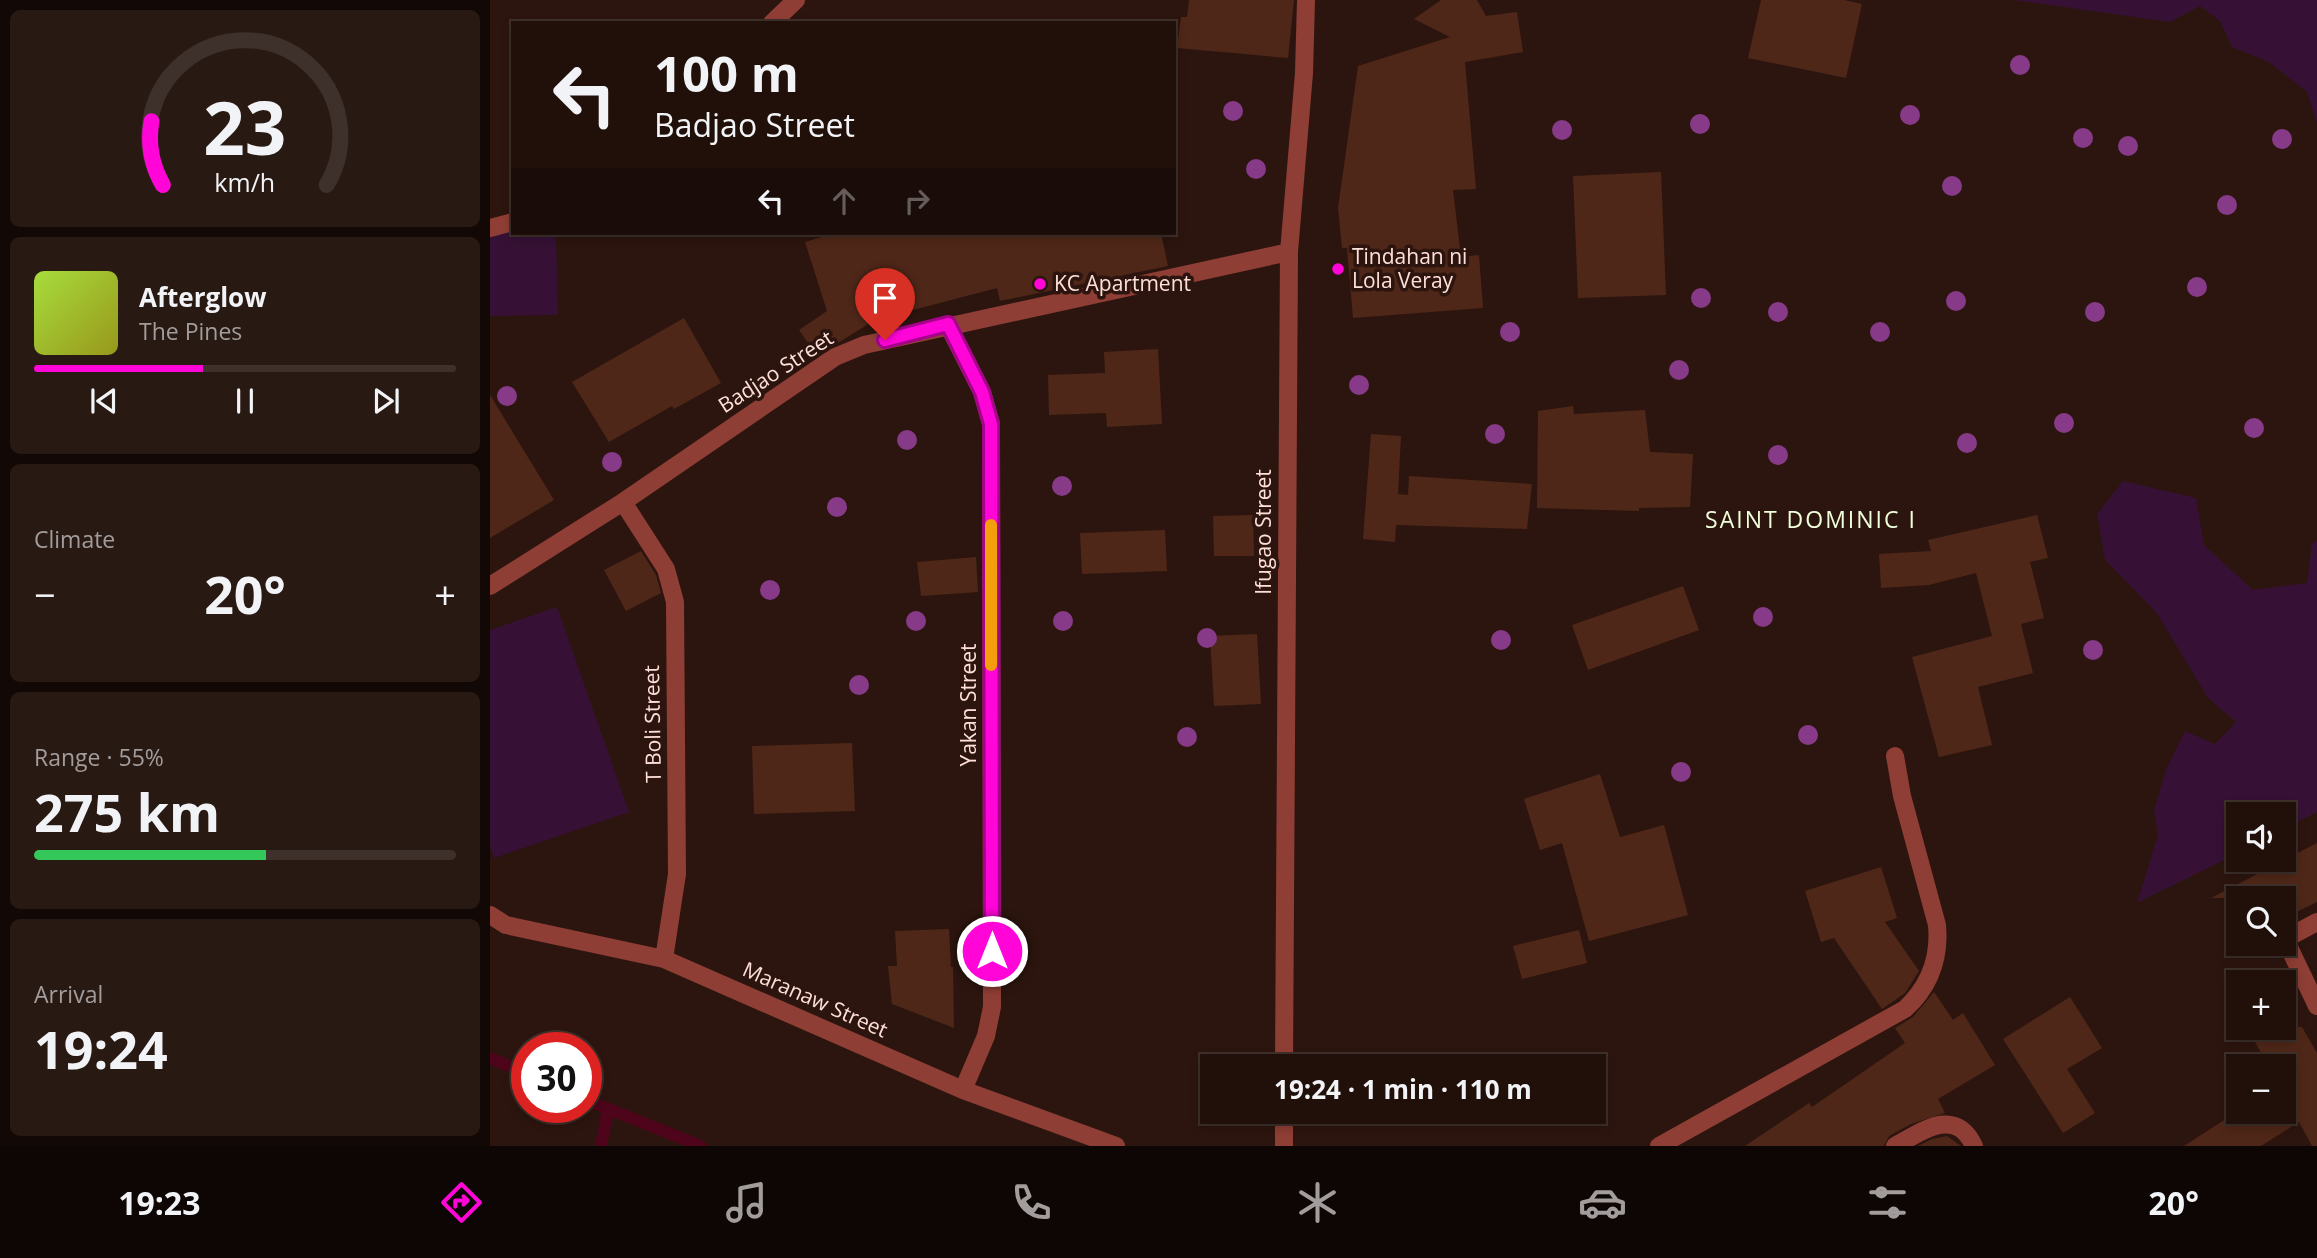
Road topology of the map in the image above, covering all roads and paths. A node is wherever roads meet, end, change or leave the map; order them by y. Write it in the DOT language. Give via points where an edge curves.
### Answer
graph roads {
  1 [pos="796,0"];
  2 [pos="1306,0"];
  3 [pos="774,21"];
  4 [pos="511,223"];
  5 [pos="490,228"];
  6 [pos="1289,252"];
  7 [pos="948,324"];
  8 [pos="623,502"];
  9 [pos="490,586"];
  10 [pos="1895,756"];
  11 [pos="490,915"];
  12 [pos="2317,922"];
  13 [pos="2296,933"];
  14 [pos="2293,956"];
  15 [pos="664,959"];
  16 [pos="2317,1006"];
  17 [pos="1284,1054"];
  18 [pos="963,1090"];
  19 [pos="1284,1124"];
  20 [pos="1971,1140"];
  21 [pos="1116,1146"];
  22 [pos="1284,1146"];
  23 [pos="1659,1146"];
  24 [pos="1895,1146"];
  1 -- 3 [label="street"];
  2 -- 6 [label="street, Ifugao Street"];
  4 -- 5 [label="street"];
  6 -- 7 [label="street, Badjao Street"];
  6 -- 17 [label="street, Ifugao Street"];
  7 -- 8 [label="street, Badjao Street" via="835,357"];
  7 -- 18 [label="street, Yakan Street" via="982,392 991,424 992,1007 986,1036"];
  8 -- 9 [label="street, Badjao Street"];
  8 -- 15 [label="street, T Boli Street" via="666,569 675,602 677,874"];
  10 -- 23 [label="street" via="1937,925 1939,946 1927,983 1905,1009"];
  11 -- 15 [label="street, Maranaw Street" via="506,925"];
  12 -- 13 [label="street"];
  14 -- 16 [label="street"];
  15 -- 18 [label="street, Maranaw Street"];
  18 -- 21 [label="street, Maranaw Street"];
  19 -- 22 [label="street"];
  20 -- 24 [label="street" via="1955,1125 1934,1125"];
}
